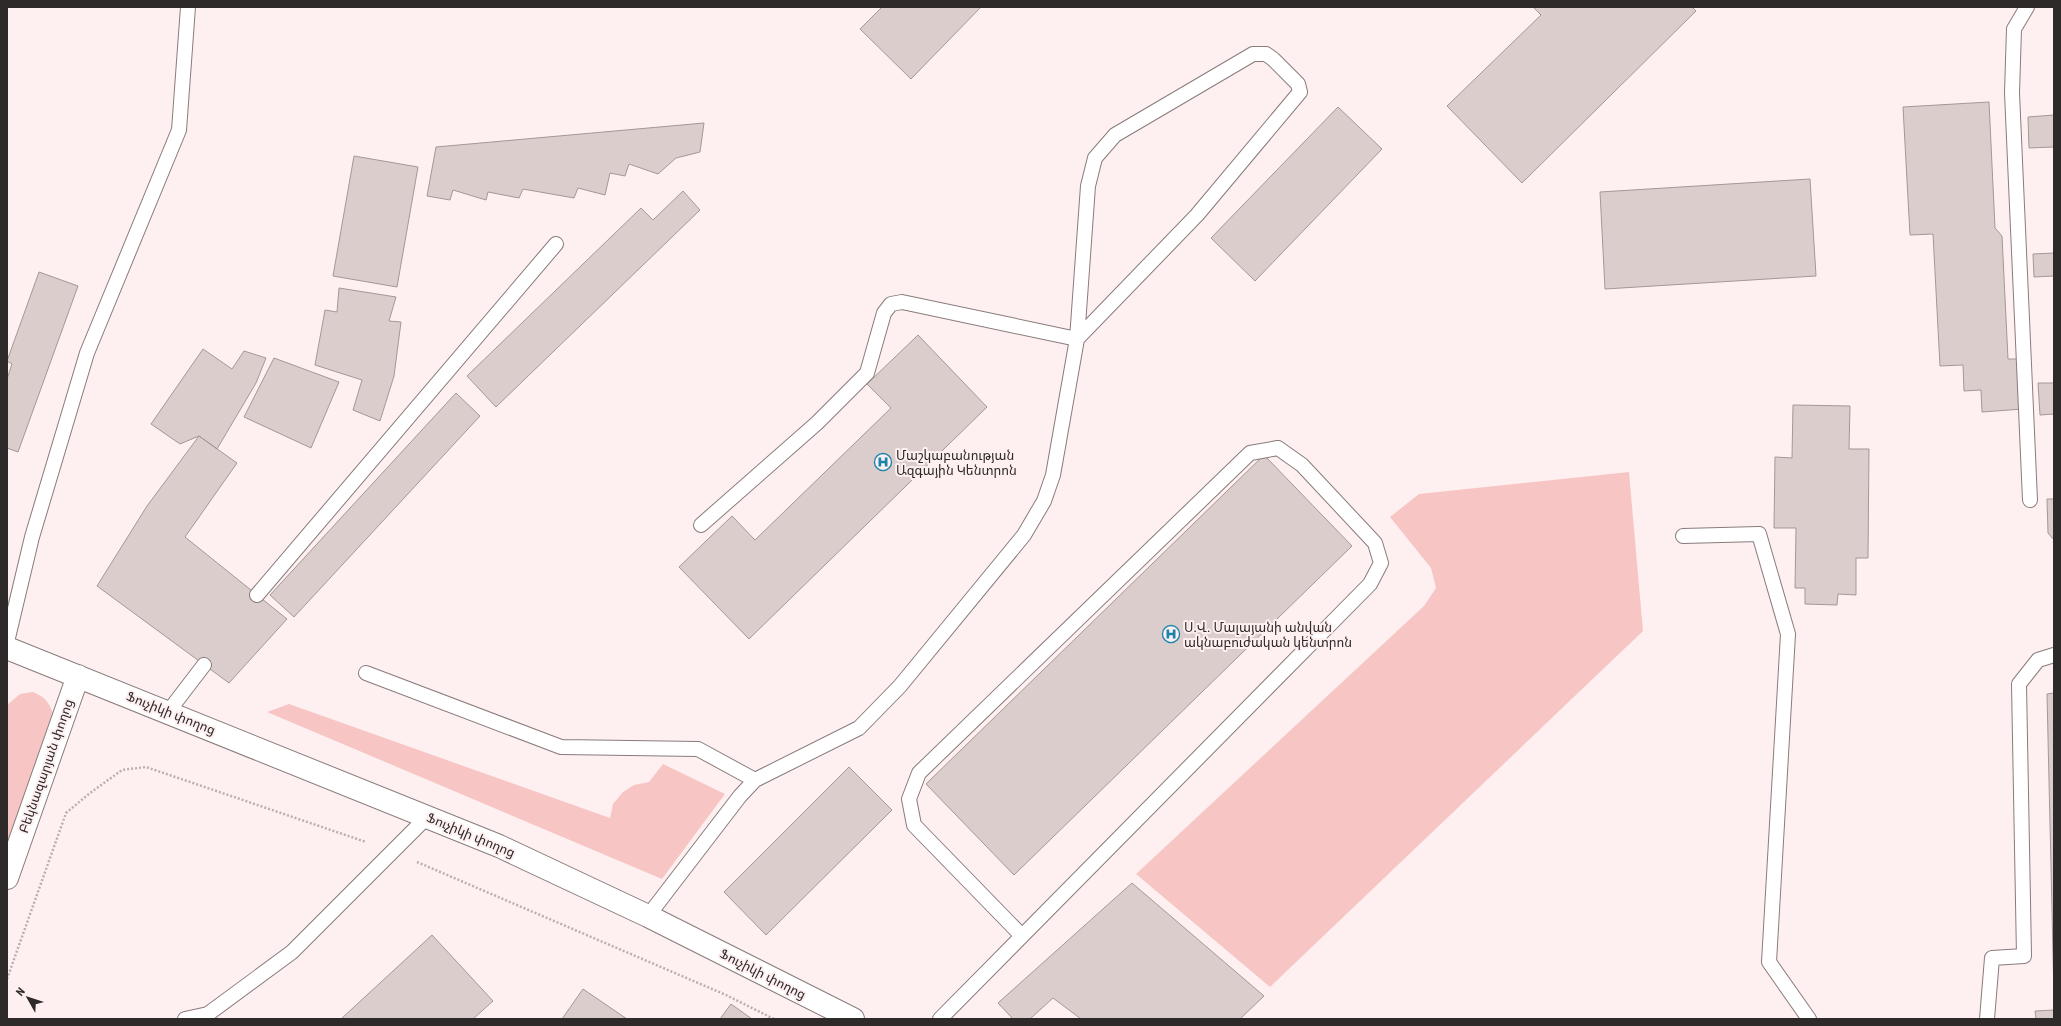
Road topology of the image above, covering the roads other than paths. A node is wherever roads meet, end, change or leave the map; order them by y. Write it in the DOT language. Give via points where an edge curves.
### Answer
graph roads {
  1 [pos="188,7"];
  2 [pos="2027,7"];
  3 [pos="556,244"];
  4 [pos="1077,339"];
  5 [pos="2030,500"];
  6 [pos="701,525"];
  7 [pos="1683,536"];
  8 [pos="257,595"];
  9 [pos="7,642"];
  10 [pos="7,648"];
  11 [pos="2054,655"];
  12 [pos="204,664"];
  13 [pos="366,673"];
  14 [pos="78,676"];
  15 [pos="168,712"];
  16 [pos="755,780"];
  17 [pos="427,817"];
  18 [pos="7,878"];
  19 [pos="648,916"];
  20 [pos="1022,936"];
  21 [pos="185,1019"];
  22 [pos="853,1019"];
  23 [pos="940,1019"];
  24 [pos="1809,1019"];
  25 [pos="1987,1019"];
  1 -- 9 [label="lane" via="179,130 87,353 32,537"];
  2 -- 5 [label="lane" via="2014,29 2012,93"];
  3 -- 8 [label="lane"];
  4 -- 4 [label="lane" via="1197,215 1293,103 1300,92 1298,84 1273,58 1266,54 1253,54 1114,135 1095,158 1088,186"];
  4 -- 6 [label="lane" via="902,302 891,304 884,313 867,373 817,423"];
  4 -- 16 [label="lane" via="1053,475 1044,501 1024,535 900,686 859,728"];
  7 -- 24 [label="lane" via="1759,534 1788,634 1769,962"];
  10 -- 14 [label="street, Ֆուչիկի փողոց"];
  11 -- 25 [label="lane" via="2038,660 2019,684 2024,956 1992,958"];
  12 -- 15 [label="lane"];
  13 -- 16 [label="lane" via="561,748 698,749"];
  14 -- 15 [label="street, Ֆուչիկի փողոց"];
  14 -- 18 [label="street, Բեկնազարյան փողոց"];
  15 -- 17 [label="street, Ֆուչիկի փողոց"];
  16 -- 19 [label="lane"];
  17 -- 19 [label="street, Ֆուչիկի փողոց" via="499,846"];
  17 -- 21 [label="lane" via="292,952 208,1014"];
  19 -- 22 [label="street, Ֆուչիկի փողոց"];
  20 -- 20 [label="lane" via="1370,584 1381,563 1375,543 1302,465 1278,448 1250,453 919,773 909,799 914,825"];
  20 -- 23 [label="lane"];
}
